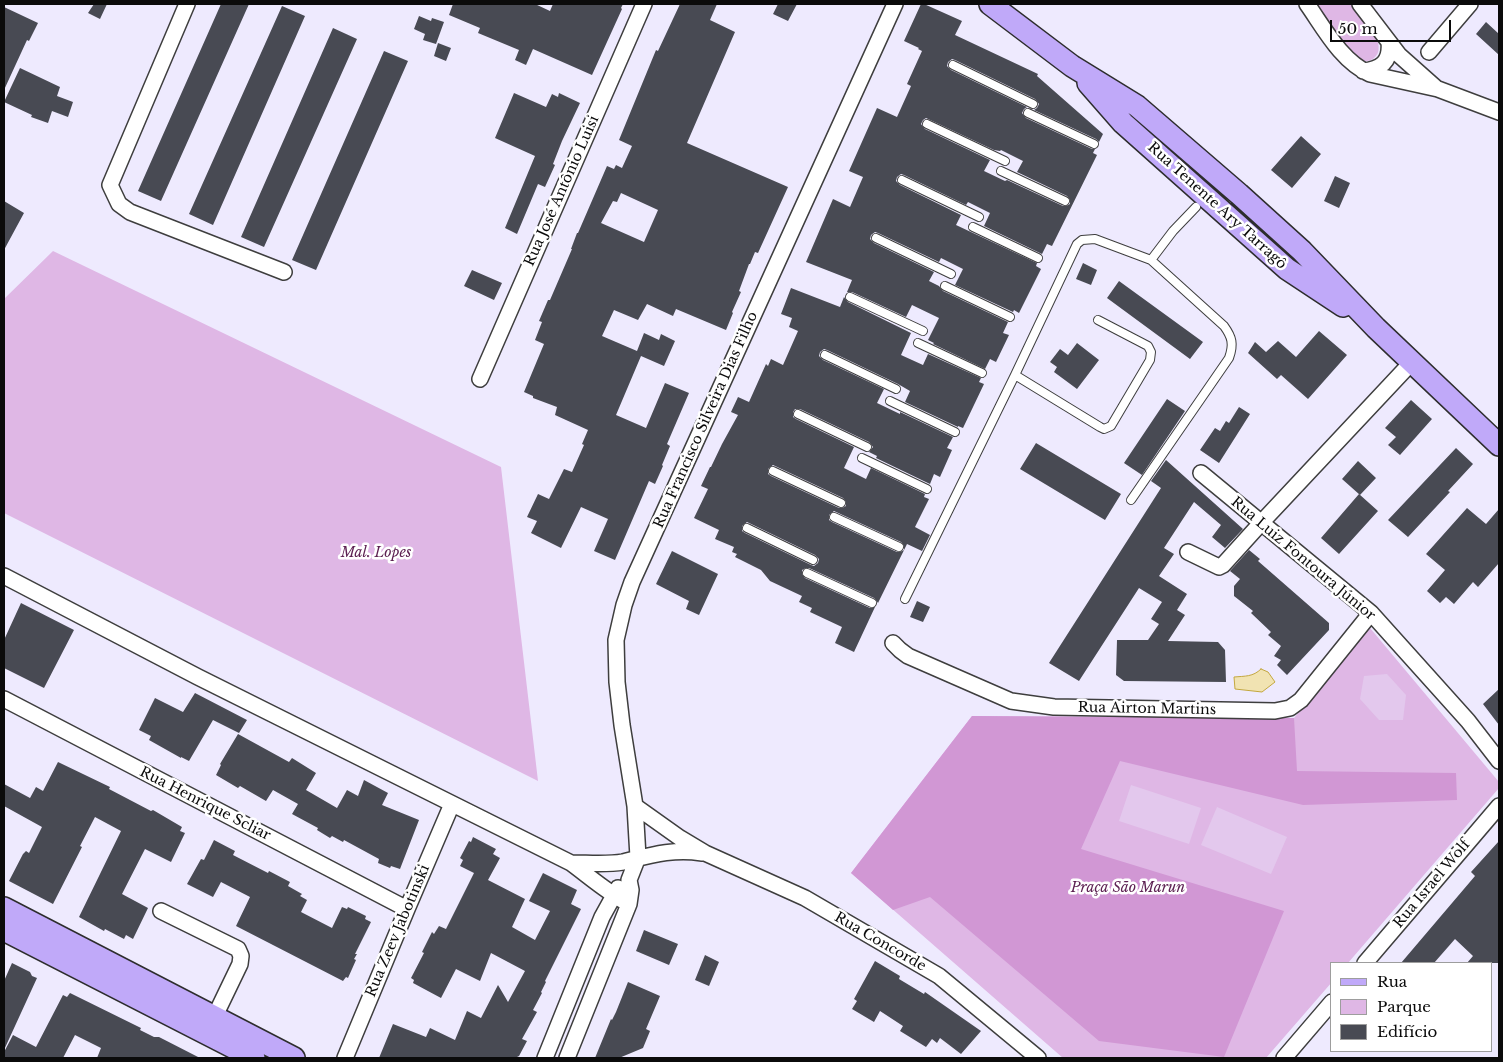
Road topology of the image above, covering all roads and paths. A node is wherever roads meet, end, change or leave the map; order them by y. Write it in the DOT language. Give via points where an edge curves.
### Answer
graph roads {
  1 [pos="187,4"];
  2 [pos="644,4"];
  3 [pos="895,4"];
  4 [pos="990,4"];
  5 [pos="1306,4"];
  6 [pos="1360,4"];
  7 [pos="1470,4"];
  8 [pos="1389,42"];
  9 [pos="1429,52"];
  10 [pos="953,65"];
  11 [pos="1363,71"];
  12 [pos="1438,89"];
  13 [pos="1033,104"];
  14 [pos="1499,112"];
  15 [pos="1028,113"];
  16 [pos="927,124"];
  17 [pos="1094,144"];
  18 [pos="1005,162"];
  19 [pos="1001,171"];
  20 [pos="902,180"];
  21 [pos="1065,201"];
  22 [pos="1196,207"];
  23 [pos="978,217"];
  24 [pos="973,227"];
  25 [pos="876,238"];
  26 [pos="1038,258"];
  27 [pos="1151,260"];
  28 [pos="284,272"];
  29 [pos="951,274"];
  30 [pos="945,286"];
  31 [pos="850,297"];
  32 [pos="1010,317"];
  33 [pos="1098,320"];
  34 [pos="923,331"];
  35 [pos="918,343"];
  36 [pos="825,355"];
  37 [pos="1412,362"];
  38 [pos="982,374"];
  39 [pos="1016,375"];
  40 [pos="480,379"];
  41 [pos="896,389"];
  42 [pos="890,401"];
  43 [pos="798,414"];
  44 [pos="955,432"];
  45 [pos="1499,445"];
  46 [pos="868,447"];
  47 [pos="862,458"];
  48 [pos="773,471"];
  49 [pos="1201,474"];
  50 [pos="927,489"];
  51 [pos="1131,500"];
  52 [pos="840,503"];
  53 [pos="834,517"];
  54 [pos="1261,524"];
  55 [pos="748,528"];
  56 [pos="899,548"];
  57 [pos="1188,552"];
  58 [pos="813,560"];
  59 [pos="807,573"];
  60 [pos="4,576"];
  61 [pos="905,599"];
  62 [pos="872,603"];
  63 [pos="1370,613"];
  64 [pos="893,643"];
  65 [pos="4,699"];
  66 [pos="1499,760"];
  67 [pos="452,804"];
  68 [pos="635,806"];
  69 [pos="1499,806"];
  70 [pos="705,853"];
  71 [pos="638,857"];
  72 [pos="571,863"];
  73 [pos="629,880"];
  74 [pos="613,895"];
  75 [pos="629,904"];
  76 [pos="4,908"];
  77 [pos="407,909"];
  78 [pos="161,910"];
  79 [pos="4,930"];
  80 [pos="1366,962"];
  81 [pos="1330,1004"];
  82 [pos="214,1018"];
  83 [pos="254,1058"];
  84 [pos="294,1058"];
  85 [pos="345,1058"];
  86 [pos="545,1058"];
  87 [pos="568,1058"];
  88 [pos="1038,1058"];
  89 [pos="1284,1058"];
  1 -- 28 [label="street" via="110,185 119,204 130,212"];
  2 -- 40 [label="street, Rua José Antônio Luisi"];
  3 -- 68 [label="street, Rua Francisco Silveira Dias Filho" via="624,605 616,640 617,674"];
  4 -- 37 [label="main road, Rua Tenente Ary Tarragô" via="1072,66 1137,106 1302,251"];
  5 -- 11 [label="street" via="1349,61"];
  6 -- 8 [label="street"];
  7 -- 9 [label="street"];
  8 -- 11 [label="street" via="1384,63"];
  8 -- 12 [label="street" via="1399,56"];
  10 -- 13 [label="lane"];
  11 -- 12 [label="street"];
  12 -- 14 [label="street"];
  15 -- 17 [label="lane"];
  16 -- 18 [label="lane"];
  19 -- 21 [label="lane"];
  20 -- 23 [label="lane"];
  22 -- 27 [label="lane"];
  24 -- 26 [label="lane"];
  25 -- 29 [label="lane"];
  27 -- 39 [label="lane" via="1095,239 1082,240 1077,244"];
  27 -- 51 [label="lane" via="1224,326 1232,340 1232,349 1229,358"];
  30 -- 32 [label="lane"];
  31 -- 34 [label="lane"];
  33 -- 39 [label="lane" via="1148,346 1151,352 1150,360 1111,426 1100,427"];
  35 -- 38 [label="lane"];
  36 -- 41 [label="lane"];
  37 -- 45 [label="main road, Rua Tenente Ary Tarragô"];
  37 -- 54 [label="street"];
  39 -- 61 [label="lane"];
  42 -- 44 [label="lane"];
  43 -- 46 [label="lane"];
  47 -- 50 [label="lane"];
  48 -- 52 [label="lane"];
  49 -- 54 [label="street, Rua Luiz Fontoura Júnior"];
  53 -- 56 [label="lane"];
  54 -- 57 [label="street" via="1221,566"];
  54 -- 63 [label="street, Rua Luiz Fontoura Júnior"];
  55 -- 58 [label="lane"];
  59 -- 62 [label="lane"];
  60 -- 67 [label="street" via="189,673"];
  63 -- 64 [label="street, Rua Airton Martins" via="1301,700 1290,708 1275,711 1054,707 1011,701 908,656"];
  63 -- 66 [label="street, Rua Luiz Fontoura Júnior"];
  65 -- 77 [label="street, Rua Henrique Scliar"];
  67 -- 72 [label="street"];
  67 -- 77 [label="street, Rua Zeev Jabotinski"];
  68 -- 70 [label="street, Rua Concorde"];
  68 -- 71 [label="street, Rua Francisco Silveira Dias Filho"];
  69 -- 80 [label="street, Rua Israel Wolf"];
  70 -- 71 [label="street, Rua Concorde" via="676,851"];
  70 -- 88 [label="street, Rua Concorde" via="805,898 939,976"];
  71 -- 72 [label="street, Rua Concorde" via="621,862"];
  71 -- 73 [label="street"];
  72 -- 74 [label="street"];
  73 -- 74 [label="street" via="620,885"];
  73 -- 75 [label="street" via="632,890"];
  74 -- 75 [label="street"];
  74 -- 86 [label="street"];
  75 -- 87 [label="street"];
  76 -- 82 [label="main road"];
  77 -- 85 [label="street, Rua Zeev Jabotinski"];
  78 -- 82 [label="street" via="238,949 242,956"];
  79 -- 83 [label="main road"];
  81 -- 89 [label="street"];
  82 -- 84 [label="main road"];
}
